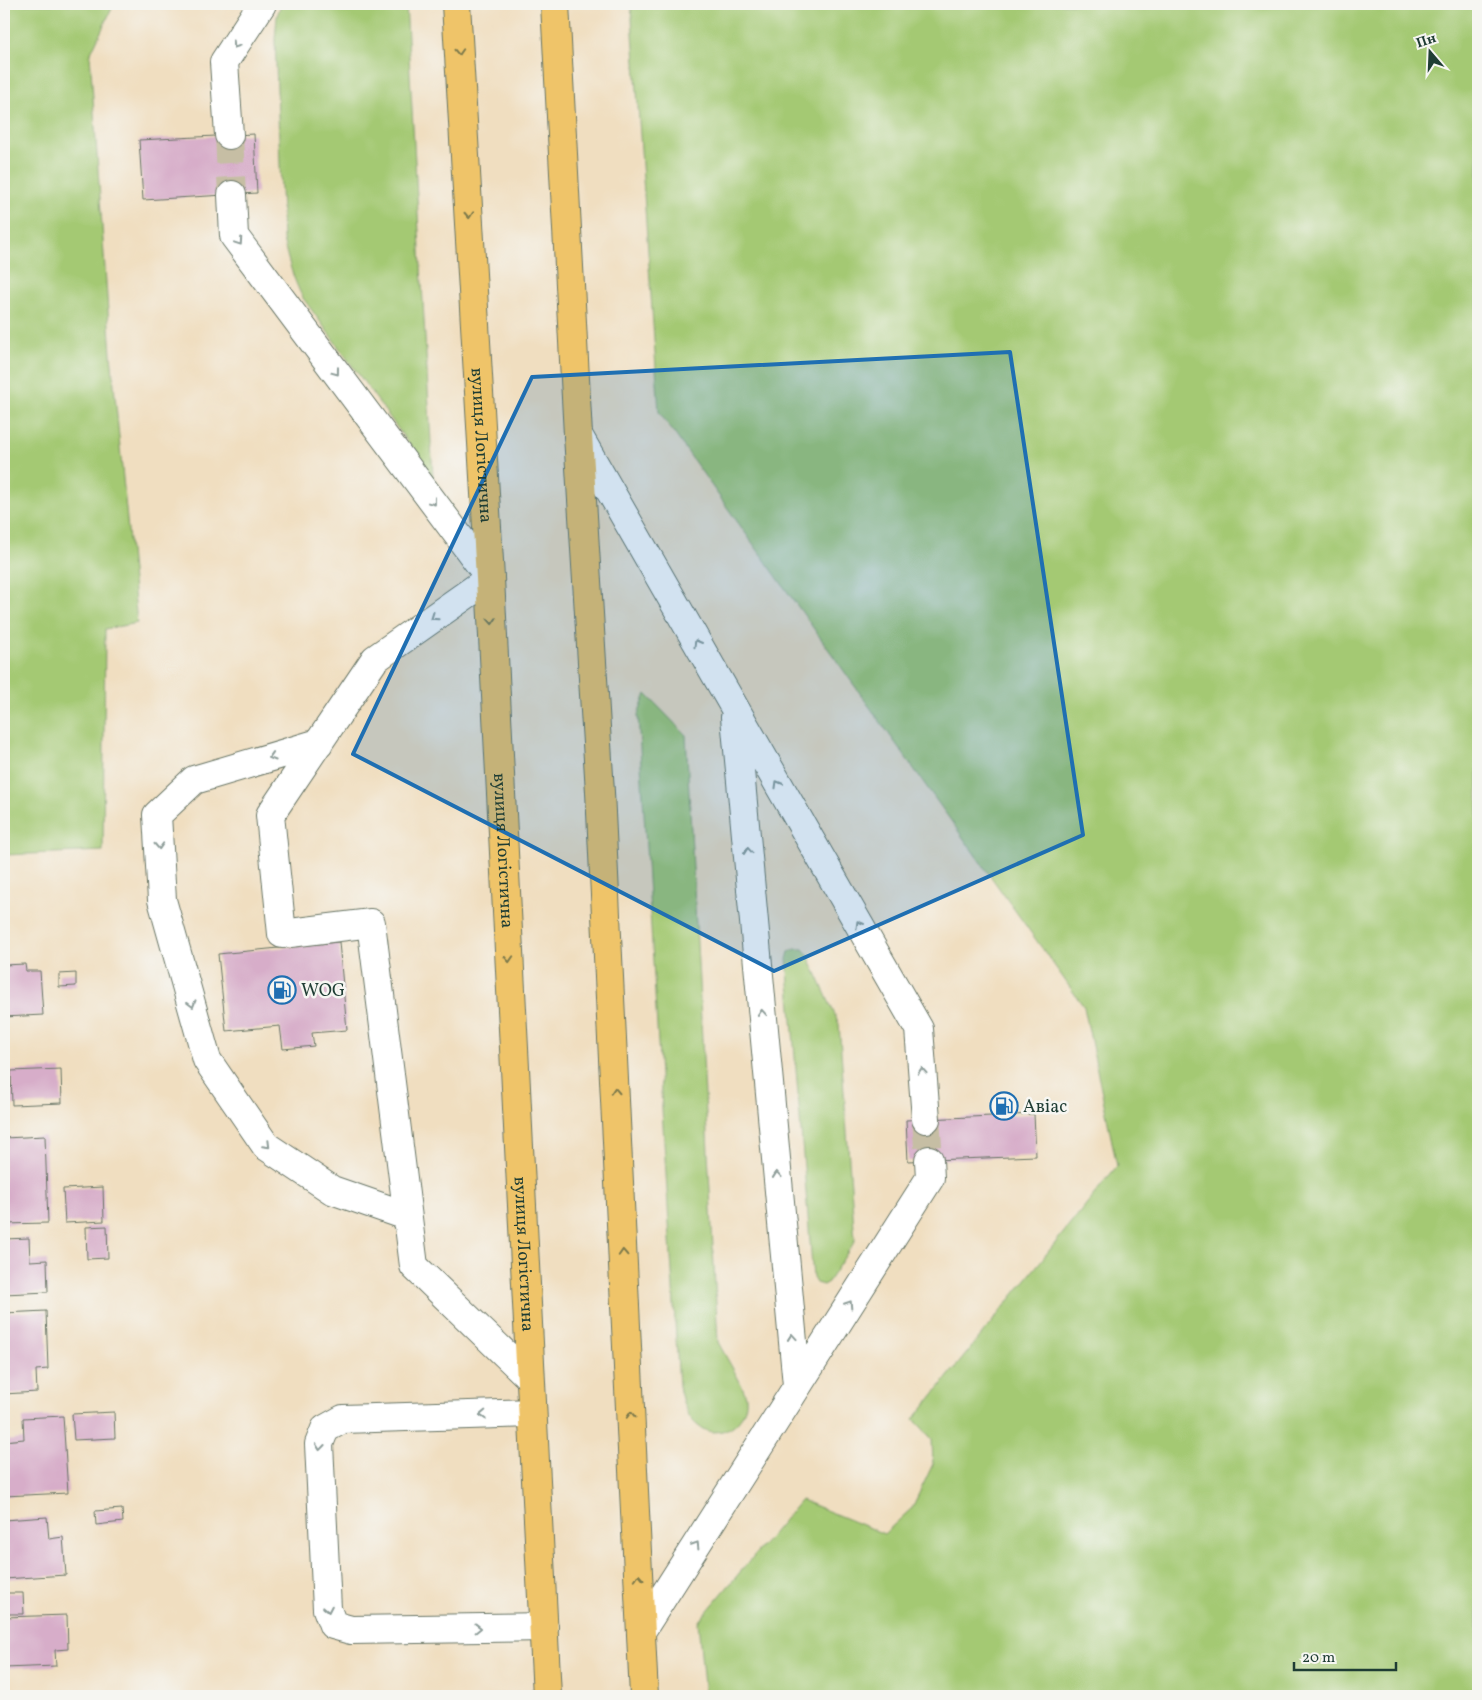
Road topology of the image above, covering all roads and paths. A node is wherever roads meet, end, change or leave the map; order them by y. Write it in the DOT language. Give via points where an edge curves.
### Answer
graph roads {
  1 [pos="262,4"];
  2 [pos="456,4"];
  3 [pos="555,4"];
  4 [pos="229,135"];
  5 [pos="232,195"];
  6 [pos="578,435"];
  7 [pos="490,578"];
  8 [pos="735,709"];
  9 [pos="319,743"];
  10 [pos="926,1119"];
  11 [pos="929,1160"];
  12 [pos="407,1216"];
  13 [pos="530,1378"];
  14 [pos="796,1385"];
  15 [pos="532,1414"];
  16 [pos="544,1627"];
  17 [pos="642,1630"];
  18 [pos="547,1696"];
  19 [pos="644,1696"];
  1 -- 4 [label="lane, one-way" via="224,62"];
  2 -- 7 [label="main road, вулиця Логістична, one-way"];
  3 -- 6 [label="main road"];
  5 -- 7 [label="lane, one-way" via="234,236"];
  8 -- 6 [label="lane, one-way"];
  17 -- 6 [label="main road, one-way" via="600,792"];
  7 -- 9 [label="lane, one-way" via="376,659"];
  7 -- 13 [label="main road, вулиця Логістична, one-way"];
  10 -- 8 [label="lane, one-way" via="919,1029"];
  14 -- 8 [label="lane, one-way"];
  9 -- 12 [label="lane" via="270,815 282,934 371,923"];
  9 -- 12 [label="lane, one-way" via="194,780 158,815 162,900 208,1060 266,1146 332,1190"];
  14 -- 11 [label="lane, one-way" via="930,1178"];
  12 -- 13 [label="lane" via="414,1266"];
  13 -- 15 [label="main road, вулиця Логістична"];
  17 -- 14 [label="lane, one-way"];
  15 -- 16 [label="main road, вулиця Логістична"];
  15 -- 16 [label="lane, one-way" via="343,1419 325,1429 319,1444 327,1609 333,1625 350,1630"];
  16 -- 18 [label="main road, вулиця Логістична"];
  17 -- 19 [label="main road"];
}
